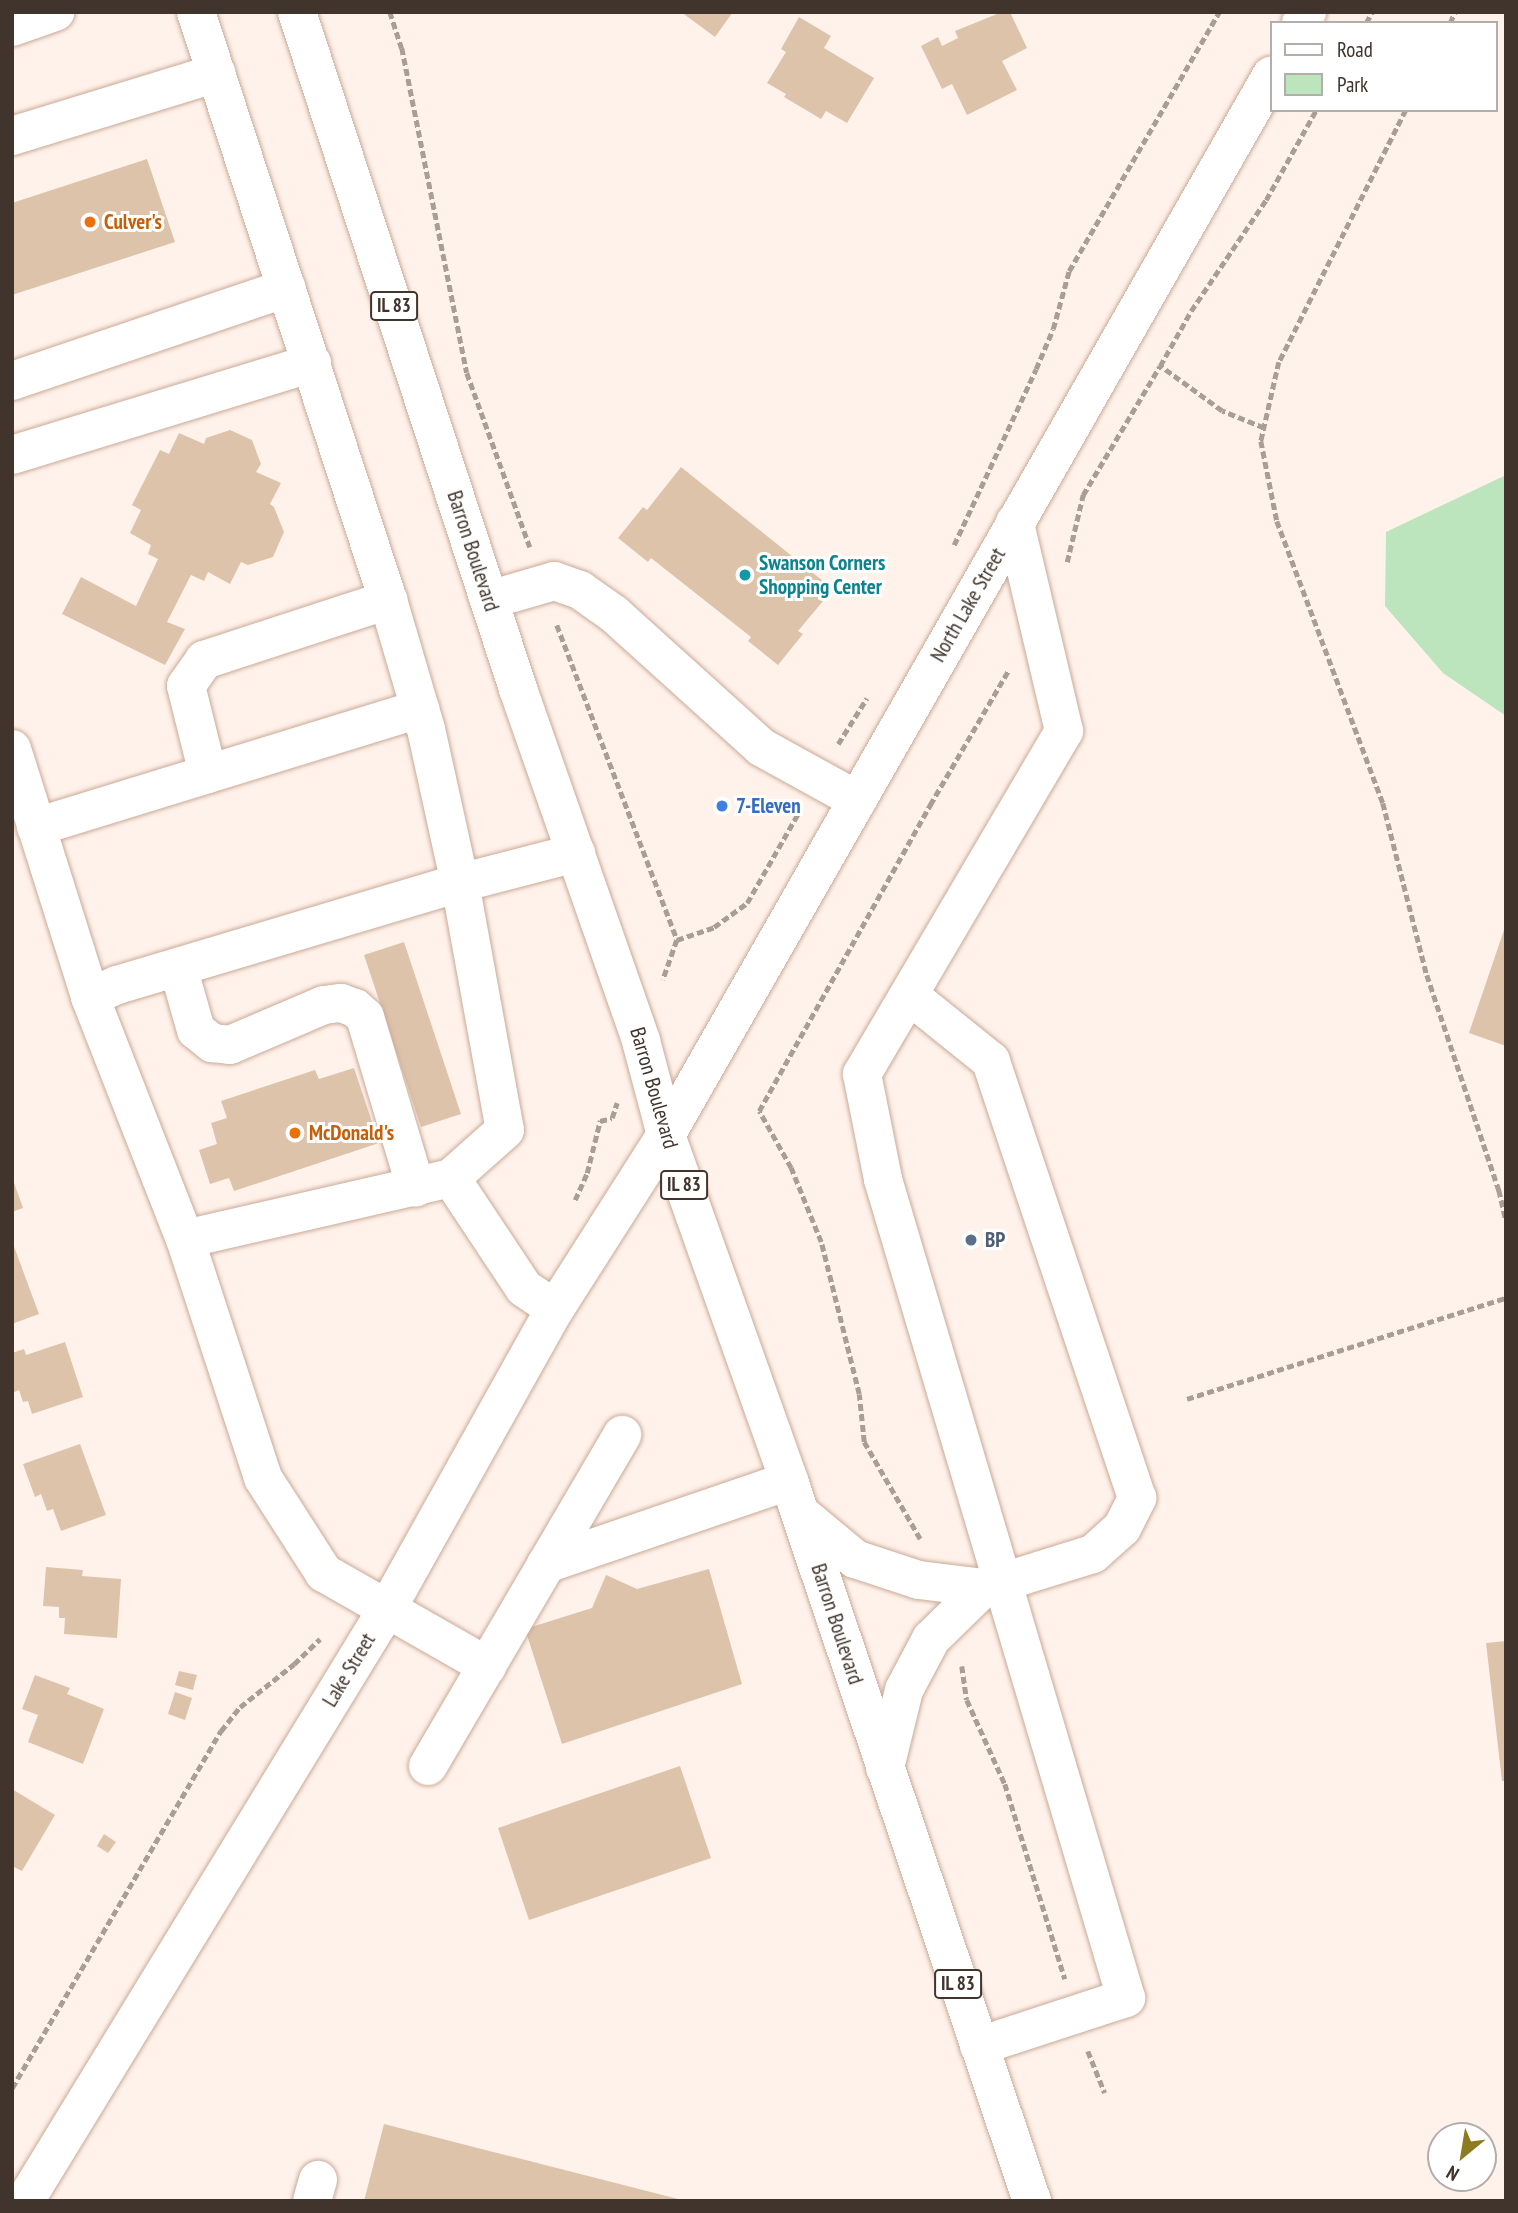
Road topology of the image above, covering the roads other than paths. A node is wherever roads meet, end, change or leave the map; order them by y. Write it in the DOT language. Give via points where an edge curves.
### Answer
graph roads {
  1 [pos="55,12"];
  2 [pos="196,12"];
  3 [pos="297,12"];
  4 [pos="12,27"];
  5 [pos="217,73"];
  6 [pos="1270,78"];
  7 [pos="12,136"];
  8 [pos="287,288"];
  9 [pos="312,363"];
  10 [pos="12,381"];
  11 [pos="12,455"];
  12 [pos="1016,523"];
  13 [pos="388,600"];
  14 [pos="489,600"];
  15 [pos="420,709"];
  16 [pos="12,749"];
  17 [pos="208,774"];
  18 [pos="857,800"];
  19 [pos="37,827"];
  20 [pos="576,853"];
  21 [pos="460,883"];
  22 [pos="178,967"];
  23 [pos="909,995"];
  24 [pos="90,997"];
  25 [pos="666,1136"];
  26 [pos="433,1183"];
  27 [pos="184,1238"];
  28 [pos="555,1309"];
  29 [pos="622,1435"];
  30 [pos="794,1497"];
  31 [pos="546,1564"];
  32 [pos="992,1585"];
  33 [pos="387,1609"];
  34 [pos="487,1666"];
  35 [pos="428,1766"];
  36 [pos="884,1768"];
  37 [pos="979,2046"];
  38 [pos="28,2200"];
  39 [pos="1032,2201"];
  1 -- 4 [label="street"];
  2 -- 5 [label="street"];
  3 -- 14 [label="street, Barron Boulevard / IL 83"];
  5 -- 7 [label="street"];
  5 -- 8 [label="street"];
  6 -- 12 [label="street, North Lake Street"];
  8 -- 9 [label="street"];
  8 -- 10 [label="street"];
  9 -- 11 [label="street"];
  9 -- 13 [label="street"];
  12 -- 18 [label="street, North Lake Street"];
  12 -- 23 [label="street" via="1064,731"];
  13 -- 15 [label="street"];
  13 -- 17 [label="street" via="204,660 186,686"];
  14 -- 18 [label="street" via="554,581 580,590 614,614 761,747"];
  14 -- 20 [label="street, Barron Boulevard / IL 83"];
  15 -- 17 [label="street"];
  15 -- 21 [label="street"];
  16 -- 19 [label="street"];
  17 -- 19 [label="street"];
  18 -- 25 [label="street, North Lake Street"];
  19 -- 24 [label="street"];
  20 -- 21 [label="street"];
  20 -- 25 [label="street, Barron Boulevard / IL 83" via="641,1041"];
  21 -- 22 [label="street"];
  21 -- 26 [label="street" via="505,1130"];
  22 -- 24 [label="street"];
  22 -- 26 [label="street" via="196,1030 212,1044 230,1045 324,1005 341,1003 365,1017"];
  23 -- 32 [label="street" via="862,1074 883,1179"];
  23 -- 32 [label="street" via="991,1061 1137,1498 1122,1528 1093,1554"];
  24 -- 27 [label="street"];
  25 -- 28 [label="street, Lake Street"];
  25 -- 30 [label="street, Barron Boulevard / IL 83"];
  26 -- 27 [label="street"];
  26 -- 28 [label="street" via="524,1288"];
  27 -- 33 [label="street" via="263,1478 324,1573"];
  28 -- 33 [label="street, Lake Street"];
  29 -- 31 [label="street"];
  30 -- 31 [label="street"];
  30 -- 32 [label="street" via="855,1559 919,1580"];
  30 -- 36 [label="street, Barron Boulevard / IL 83"];
  31 -- 34 [label="street"];
  32 -- 36 [label="street" via="931,1639 904,1690"];
  32 -- 37 [label="street" via="1126,1998"];
  33 -- 34 [label="street"];
  33 -- 38 [label="street, Lake Street"];
  34 -- 35 [label="street"];
  36 -- 37 [label="street, Barron Boulevard / IL 83"];
  37 -- 39 [label="street, Barron Boulevard / IL 83"];
}
